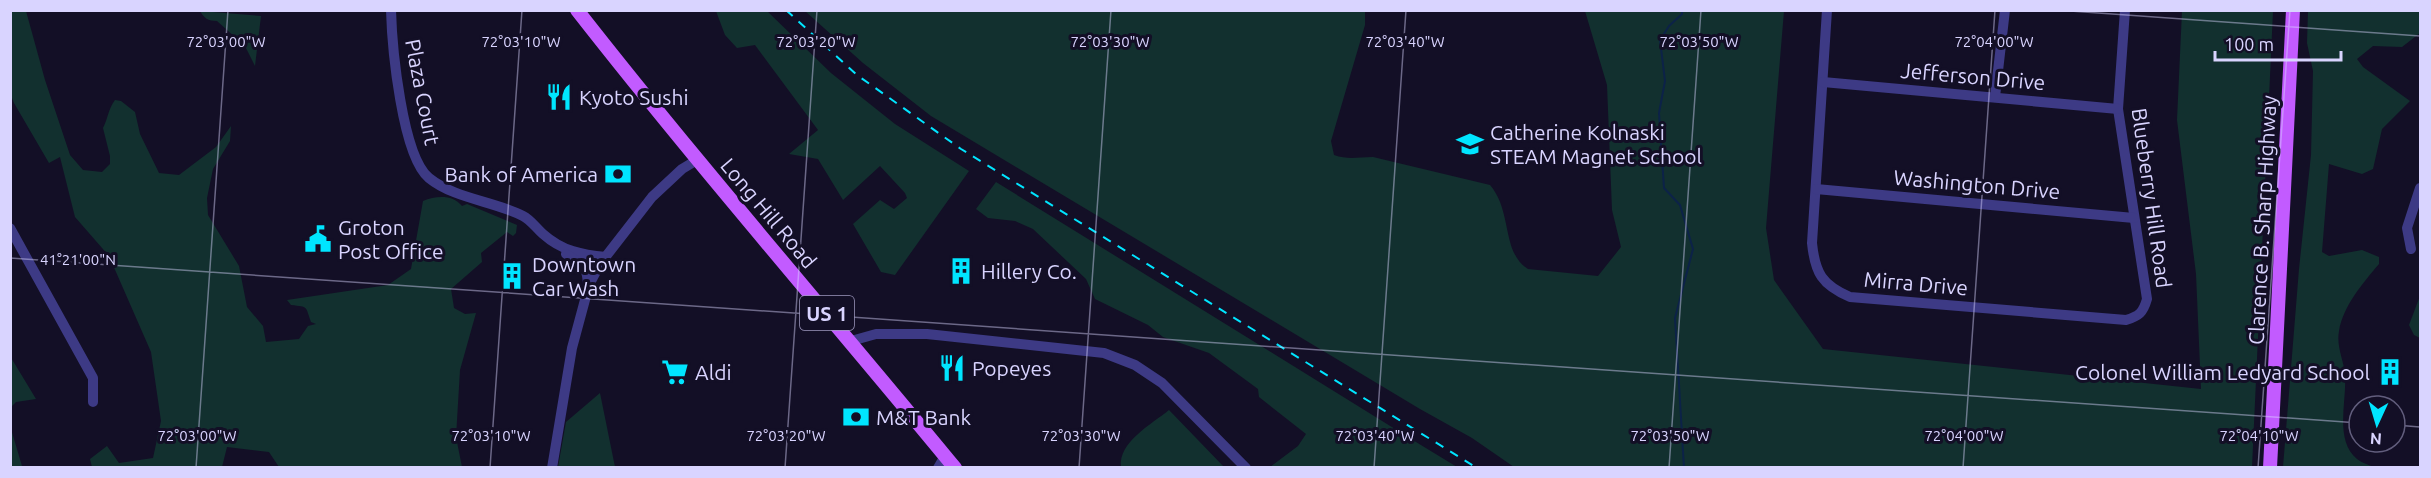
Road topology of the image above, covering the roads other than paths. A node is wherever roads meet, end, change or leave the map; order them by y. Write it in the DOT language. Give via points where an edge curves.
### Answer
graph roads {
  1 [pos="391,10"];
  2 [pos="577,10"];
  3 [pos="1827,10"];
  4 [pos="2005,10"];
  5 [pos="2125,10"];
  6 [pos="2293,10"];
  7 [pos="1823,82"];
  8 [pos="1995,97"];
  9 [pos="2118,109"];
  10 [pos="697,160"];
  11 [pos="2421,188"];
  12 [pos="1816,189"];
  13 [pos="2134,218"];
  14 [pos="10,228"];
  15 [pos="553,243"];
  16 [pos="2411,249"];
  17 [pos="606,257"];
  18 [pos="588,288"];
  19 [pos="2138,316"];
  20 [pos="851,341"];
  21 [pos="93,402"];
  22 [pos="941,462"];
  23 [pos="552,468"];
  24 [pos="955,468"];
  25 [pos="1245,468"];
  26 [pos="2270,468"];
  1 -- 15 [label="street, Plaza Court" via="402,102 420,170 446,188 523,216"];
  2 -- 10 [label="main road, Long Hill Road / US 1"];
  3 -- 7 [label="street, Mirra Drive"];
  4 -- 8 [label="street"];
  5 -- 9 [label="street, Blueberry Hill Road"];
  6 -- 26 [label="main road, Clarence B. Sharp Highway"];
  7 -- 8 [label="street, Jefferson Drive"];
  7 -- 12 [label="street, Mirra Drive"];
  8 -- 9 [label="street, Jefferson Drive"];
  9 -- 13 [label="street, Blueberry Hill Road"];
  10 -- 17 [label="street" via="652,197"];
  10 -- 20 [label="main road, Long Hill Road / US 1"];
  11 -- 16 [label="street" via="2408,221"];
  12 -- 13 [label="street, Washington Drive"];
  12 -- 19 [label="street, Mirra Drive" via="1814,265 1825,281 1850,297 2126,320"];
  13 -- 19 [label="street, Blueberry Hill Road" via="2147,299"];
  14 -- 21 [label="street" via="93,378"];
  15 -- 17 [label="street, Plaza Court" via="573,252"];
  15 -- 18 [label="street, Plaza Court" via="583,265"];
  17 -- 18 [label="street"];
  18 -- 23 [label="street" via="572,348"];
  20 -- 22 [label="main road, Long Hill Road / US 1"];
  20 -- 25 [label="street" via="876,334 927,334 1104,353 1135,365 1162,382"];
  22 -- 24 [label="main road, Long Hill Road / US 1"];
}
